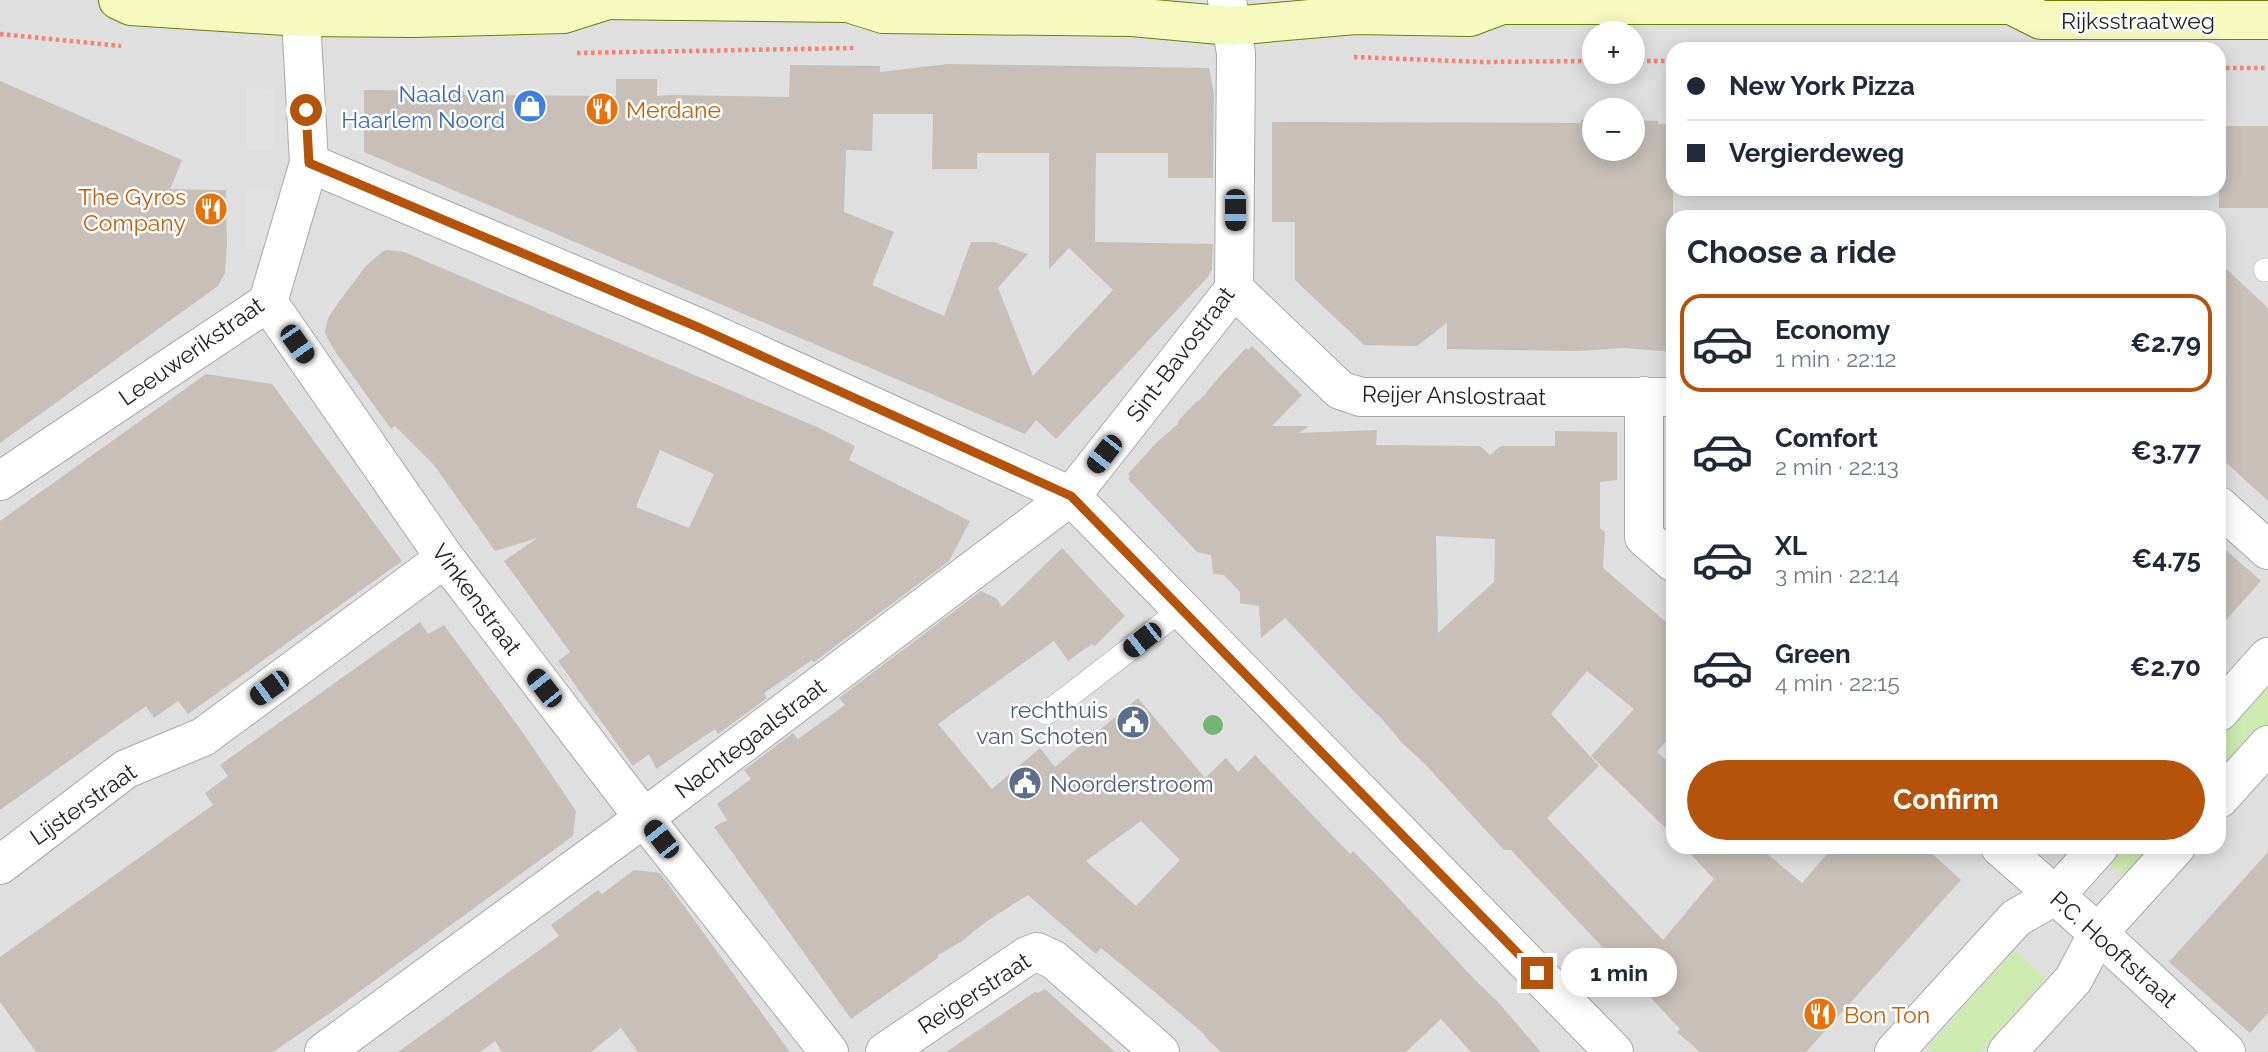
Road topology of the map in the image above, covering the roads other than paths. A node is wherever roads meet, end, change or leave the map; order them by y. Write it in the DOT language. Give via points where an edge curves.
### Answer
graph roads {
  1 [pos="118,0"];
  2 [pos="602,1"];
  3 [pos="855,2"];
  4 [pos="2015,2"];
  5 [pos="1495,3"];
  6 [pos="300,8"];
  7 [pos="1229,13"];
  8 [pos="2268,20"];
  9 [pos="309,163"];
  10 [pos="1234,289"];
  11 [pos="268,302"];
  12 [pos="1659,397"];
  13 [pos="0,481"];
  14 [pos="1071,496"];
  15 [pos="2226,512"];
  16 [pos="2268,550"];
  17 [pos="1666,556"];
  18 [pos="445,558"];
  19 [pos="1182,609"];
  20 [pos="2268,657"];
  21 [pos="2226,704"];
  22 [pos="1047,713"];
  23 [pos="2268,745"];
  24 [pos="2226,791"];
  25 [pos="644,818"];
  26 [pos="2008,854"];
  27 [pos="2093,854"];
  28 [pos="2170,854"];
  29 [pos="0,865"];
  30 [pos="2056,895"];
  31 [pos="2098,933"];
  32 [pos="324,1052"];
  33 [pos="829,1052"];
  34 [pos="885,1052"];
  35 [pos="1160,1052"];
  36 [pos="1614,1052"];
  37 [pos="1894,1052"];
  38 [pos="2007,1052"];
  39 [pos="2226,1052"];
  1 -- 6 [label="main road, Rijksstraatweg" via="131,6"];
  2 -- 3 [label="main road, Rijksstraatweg"];
  2 -- 6 [label="main road, Rijksstraatweg" via="564,14 413,18"];
  3 -- 7 [label="main road, Rijksstraatweg" via="883,14 1132,17"];
  4 -- 5 [label="main road, Rijksstraatweg"];
  4 -- 8 [label="main road, Rijksstraatweg" via="2041,20"];
  5 -- 7 [label="main road, Rijksstraatweg" via="1470,17"];
  6 -- 9 [label="street, Leeuwerikstraat"];
  7 -- 10 [label="street, Sint-Bavostraat" via="1236,53"];
  9 -- 11 [label="street, Leeuwerikstraat"];
  9 -- 14 [label="street" via="700,328"];
  10 -- 12 [label="street, Reijer Anslostraat" via="1340,390 1361,397"];
  10 -- 14 [label="street, Sint-Bavostraat"];
  11 -- 13 [label="street, Leeuwerikstraat"];
  11 -- 18 [label="street, Vinkenstraat"];
  12 -- 17 [label="street" via="1644,537"];
  14 -- 19 [label="street"];
  14 -- 25 [label="street, Nachtegaalstraat"];
  15 -- 16 [label="street"];
  18 -- 25 [label="street, Vinkenstraat"];
  18 -- 29 [label="street, Lijsterstraat" via="203,737 126,769"];
  19 -- 22 [label="lane"];
  19 -- 36 [label="street"];
  20 -- 21 [label="street"];
  23 -- 24 [label="street"];
  25 -- 32 [label="street, Nachtegaalstraat"];
  25 -- 33 [label="street, Vinkenstraat"];
  26 -- 30 [label="street, P.C. Hooftstraat"];
  27 -- 30 [label="street"];
  28 -- 31 [label="street"];
  30 -- 31 [label="street, P.C. Hooftstraat"];
  30 -- 37 [label="street" via="2016,918"];
  31 -- 38 [label="street" via="2073,980"];
  31 -- 39 [label="street, P.C. Hooftstraat"];
  34 -- 35 [label="street, Reigerstraat" via="1038,952 1054,960"];
}
